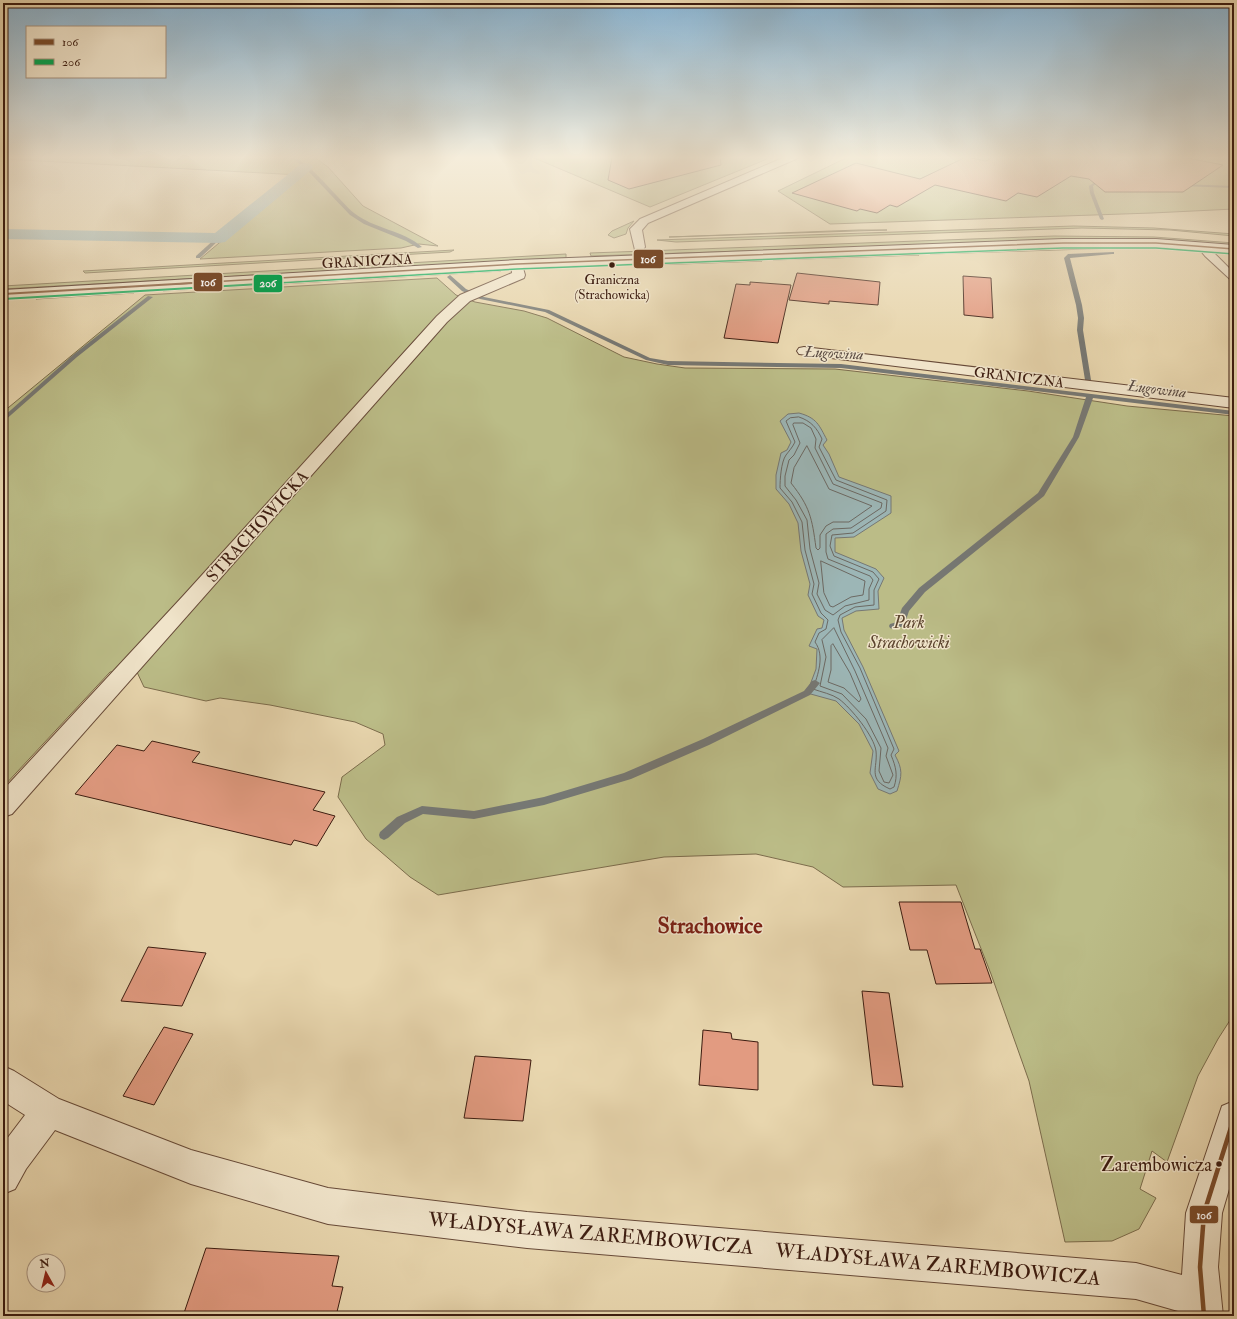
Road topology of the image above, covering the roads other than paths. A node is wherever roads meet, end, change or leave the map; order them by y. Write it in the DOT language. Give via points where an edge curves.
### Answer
graph roads {
  1 [pos="650,219"];
  2 [pos="1234,239"];
  3 [pos="1202,246"];
  4 [pos="640,247"];
  5 [pos="1234,249"];
  6 [pos="305,264"];
  7 [pos="517,264"];
  8 [pos="1234,278"];
  9 [pos="3,294"];
  10 [pos="804,351"];
  11 [pos="1234,403"];
  12 [pos="3,808"];
  13 [pos="3,1082"];
  14 [pos="49,1111"];
  15 [pos="1234,1118"];
  16 [pos="3,1177"];
  17 [pos="1202,1308"];
  1 -- 4 [label="main road" via="636,229"];
  2 -- 4 [label="main road, GRANICZNA" via="1086,232"];
  3 -- 5 [label="main road, GRANICZNA"];
  3 -- 7 [label="main road, GRANICZNA" via="1156,243 1063,243"];
  3 -- 8 [label="lane"];
  4 -- 6 [label="main road, GRANICZNA"];
  7 -- 9 [label="main road, GRANICZNA"];
  7 -- 12 [label="main road, STRACHOWICKA" via="519,275 465,298 442,319"];
  10 -- 11 [label="main road, GRANICZNA"];
  13 -- 14 [label="main road, WŁADYSŁAWA ZAREMBOWICZA"];
  14 -- 16 [label="main road" via="14,1157"];
  14 -- 17 [label="main road, WŁADYSŁAWA ZAREMBOWICZA" via="191,1167 328,1206 527,1230 1136,1281"];
  15 -- 17 [label="main road" via="1204,1213 1200,1267"];
}
